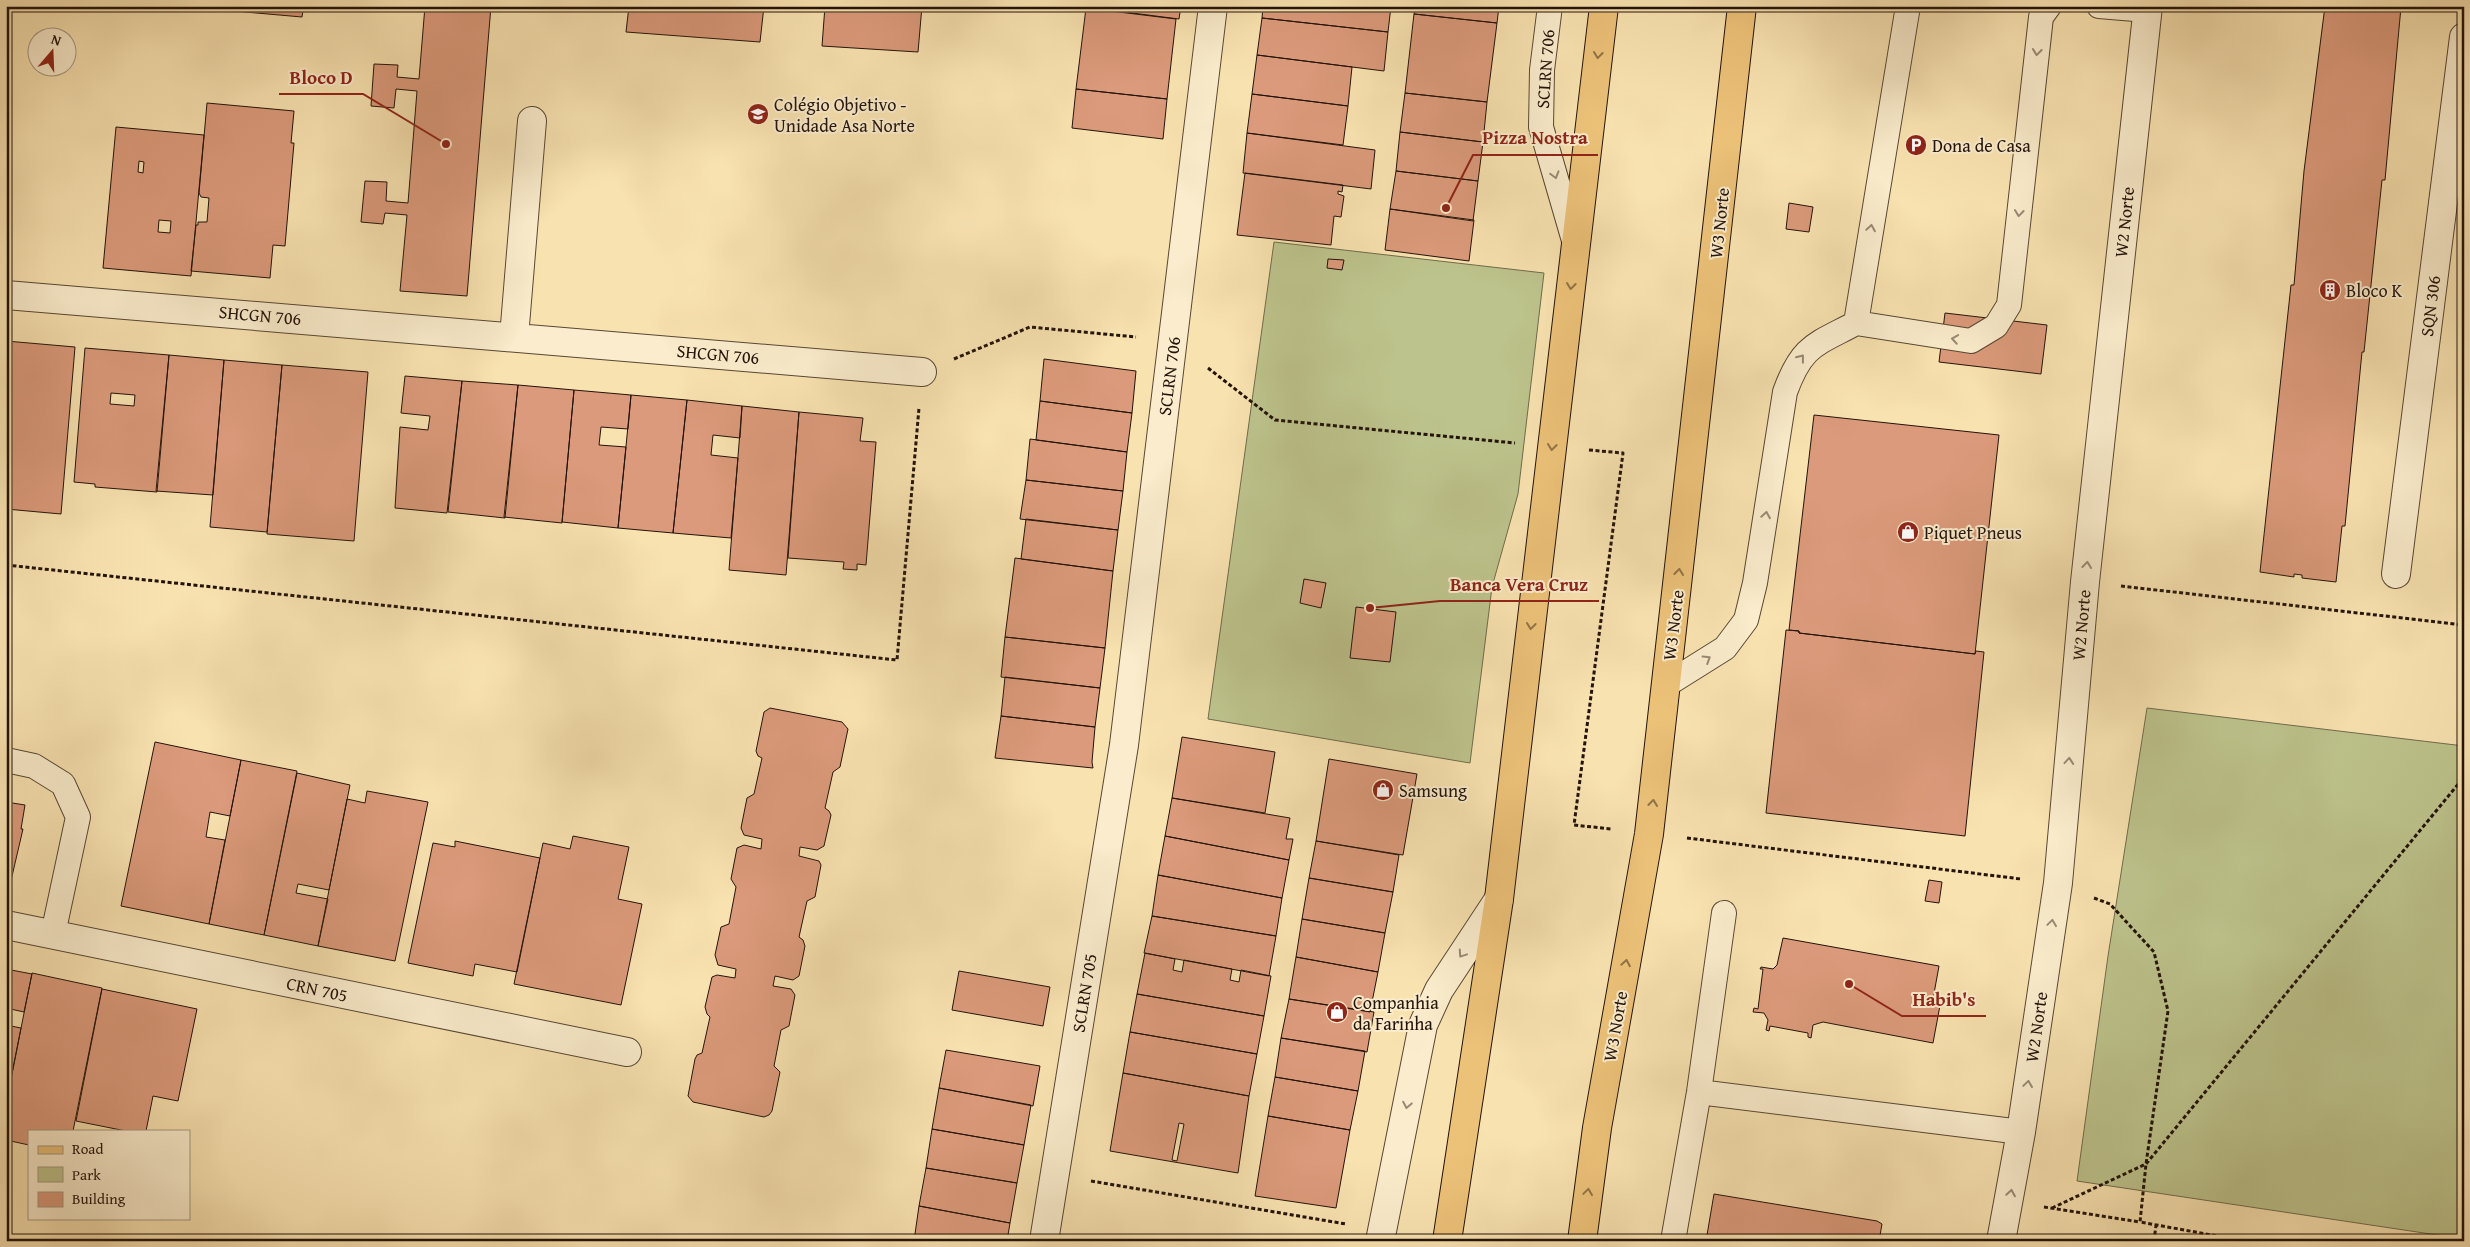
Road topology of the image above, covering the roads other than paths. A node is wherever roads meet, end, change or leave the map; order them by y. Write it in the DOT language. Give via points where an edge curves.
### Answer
graph roads {
  1 [pos="1213,6"];
  2 [pos="1550,6"];
  3 [pos="1604,6"];
  4 [pos="1742,6"];
  5 [pos="1908,6"];
  6 [pos="2049,6"];
  7 [pos="2098,6"];
  8 [pos="2147,8"];
  9 [pos="2464,38"];
  10 [pos="532,121"];
  11 [pos="1575,248"];
  12 [pos="6,295"];
  13 [pos="1856,323"];
  14 [pos="514,337"];
  15 [pos="922,372"];
  16 [pos="2396,574"];
  17 [pos="1666,685"];
  18 [pos="1124,745"];
  19 [pos="6,760"];
  20 [pos="1499,899"];
  21 [pos="1724,912"];
  22 [pos="6,925"];
  23 [pos="52,934"];
  24 [pos="627,1052"];
  25 [pos="1699,1092"];
  26 [pos="2021,1132"];
  27 [pos="1380,1235"];
  28 [pos="1044,1241"];
  29 [pos="1447,1241"];
  30 [pos="1582,1241"];
  31 [pos="1673,1241"];
  32 [pos="2001,1241"];
  1 -- 18 [label="street, SCLRN 706"];
  2 -- 11 [label="lane, SCLRN 706, one-way" via="1542,70 1541,127"];
  3 -- 11 [label="main road, one-way"];
  17 -- 4 [label="main road, W3 Norte, one-way"];
  13 -- 5 [label="lane, one-way"];
  6 -- 13 [label="lane, one-way" via="2041,18 2009,305 1996,326 1971,341"];
  7 -- 8 [label="lane"];
  26 -- 8 [label="street, W2 Norte, one-way" via="2058,883 2085,582"];
  9 -- 16 [label="street, SQN 306"];
  10 -- 14 [label="street"];
  11 -- 20 [label="main road, one-way"];
  12 -- 14 [label="street, SHCGN 706"];
  17 -- 13 [label="lane, one-way" via="1725,648 1746,620 1788,384 1794,367 1809,348"];
  14 -- 15 [label="street, SHCGN 706"];
  30 -- 17 [label="main road, W3 Norte, one-way" via="1597,1128 1649,834"];
  18 -- 28 [label="street, SCLRN 705"];
  19 -- 23 [label="lane" via="34,766 63,784 78,817"];
  20 -- 27 [label="street, one-way" via="1439,990 1423,1025"];
  20 -- 29 [label="main road"];
  21 -- 25 [label="lane"];
  22 -- 23 [label="street, CRN 705"];
  23 -- 24 [label="street, CRN 705"];
  25 -- 26 [label="lane"];
  25 -- 31 [label="lane"];
  32 -- 26 [label="street, W2 Norte, one-way"];
}
